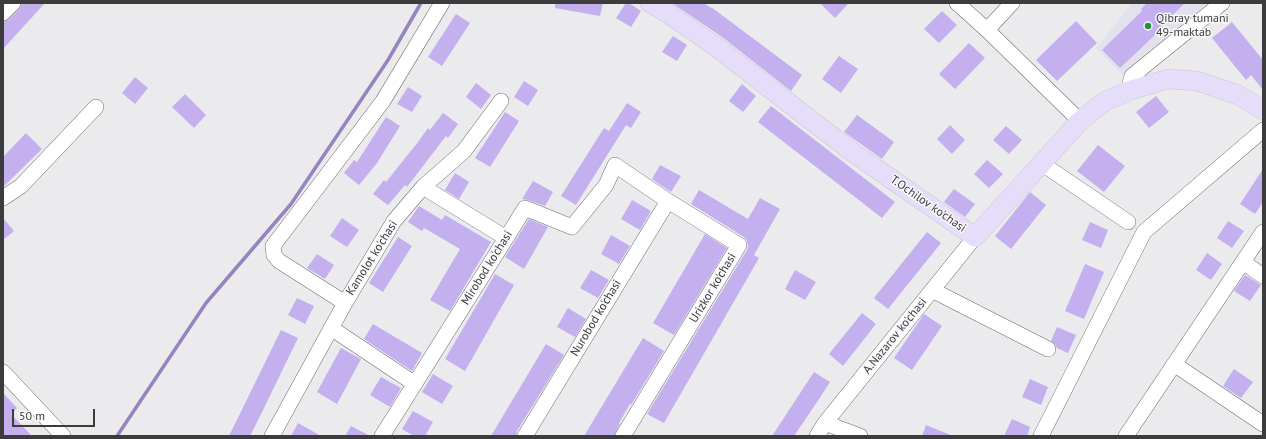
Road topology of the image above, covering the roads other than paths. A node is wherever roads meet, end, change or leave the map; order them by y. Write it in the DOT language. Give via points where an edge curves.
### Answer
graph roads {
  1 [pos="12,3"];
  2 [pos="442,3"];
  3 [pos="650,3"];
  4 [pos="957,3"];
  5 [pos="1012,3"];
  6 [pos="1222,3"];
  7 [pos="3,13"];
  8 [pos="987,30"];
  9 [pos="1128,91"];
  10 [pos="501,101"];
  11 [pos="96,107"];
  12 [pos="1263,110"];
  13 [pos="1080,121"];
  14 [pos="1263,130"];
  15 [pos="1041,163"];
  16 [pos="616,165"];
  17 [pos="423,187"];
  18 [pos="3,198"];
  19 [pos="668,201"];
  20 [pos="1128,222"];
  21 [pos="1263,232"];
  22 [pos="975,237"];
  23 [pos="506,238"];
  24 [pos="1243,262"];
  25 [pos="1263,276"];
  26 [pos="932,290"];
  27 [pos="345,303"];
  28 [pos="331,328"];
  29 [pos="1048,349"];
  30 [pos="1174,364"];
  31 [pos="3,372"];
  32 [pos="414,384"];
  33 [pos="1263,424"];
  34 [pos="821,430"];
  35 [pos="63,436"];
  36 [pos="272,436"];
  37 [pos="382,436"];
  38 [pos="525,436"];
  39 [pos="623,436"];
  40 [pos="860,436"];
  41 [pos="1041,436"];
  42 [pos="1126,436"];
  1 -- 7 [label="street"];
  2 -- 27 [label="street" via="383,101 273,246 274,255 279,261"];
  3 -- 22 [label="main road, T.Ochilov ko'chasi" via="715,46 851,151"];
  4 -- 8 [label="street"];
  5 -- 8 [label="street"];
  6 -- 9 [label="street" via="1132,76"];
  8 -- 13 [label="street"];
  9 -- 12 [label="main road, T.Ochilov ko'chasi" via="1168,79 1197,81 1238,94"];
  9 -- 13 [label="main road, T.Ochilov ko'chasi" via="1104,102"];
  10 -- 17 [label="street, Kamolot ko'chasi" via="464,151"];
  11 -- 18 [label="street" via="21,186"];
  13 -- 15 [label="main road, T.Ochilov ko'chasi"];
  14 -- 41 [label="street" via="1144,232"];
  15 -- 20 [label="street"];
  15 -- 22 [label="main road, T.Ochilov ko'chasi"];
  16 -- 19 [label="street, Urizkor ko'chasi"];
  16 -- 23 [label="street, Mirobod ko'chasi" via="606,185 572,227 525,208"];
  17 -- 23 [label="street"];
  17 -- 27 [label="street, Kamolot ko'chasi" via="394,221"];
  19 -- 38 [label="street, Nurobod ko'chasi"];
  19 -- 39 [label="street, Urizkor ko'chasi" via="739,245"];
  21 -- 24 [label="street"];
  22 -- 26 [label="street, A.Nazarov ko'chasi"];
  23 -- 32 [label="street, Mirobod ko'chasi"];
  24 -- 25 [label="street"];
  24 -- 30 [label="street"];
  26 -- 29 [label="street"];
  26 -- 34 [label="street, A.Nazarov ko'chasi"];
  27 -- 28 [label="street, Kamolot ko'chasi"];
  28 -- 32 [label="street"];
  28 -- 36 [label="street, Kamolot ko'chasi"];
  30 -- 33 [label="street"];
  30 -- 42 [label="street"];
  31 -- 35 [label="street"];
  32 -- 37 [label="street, Mirobod ko'chasi"];
  34 -- 40 [label="street"];
}
